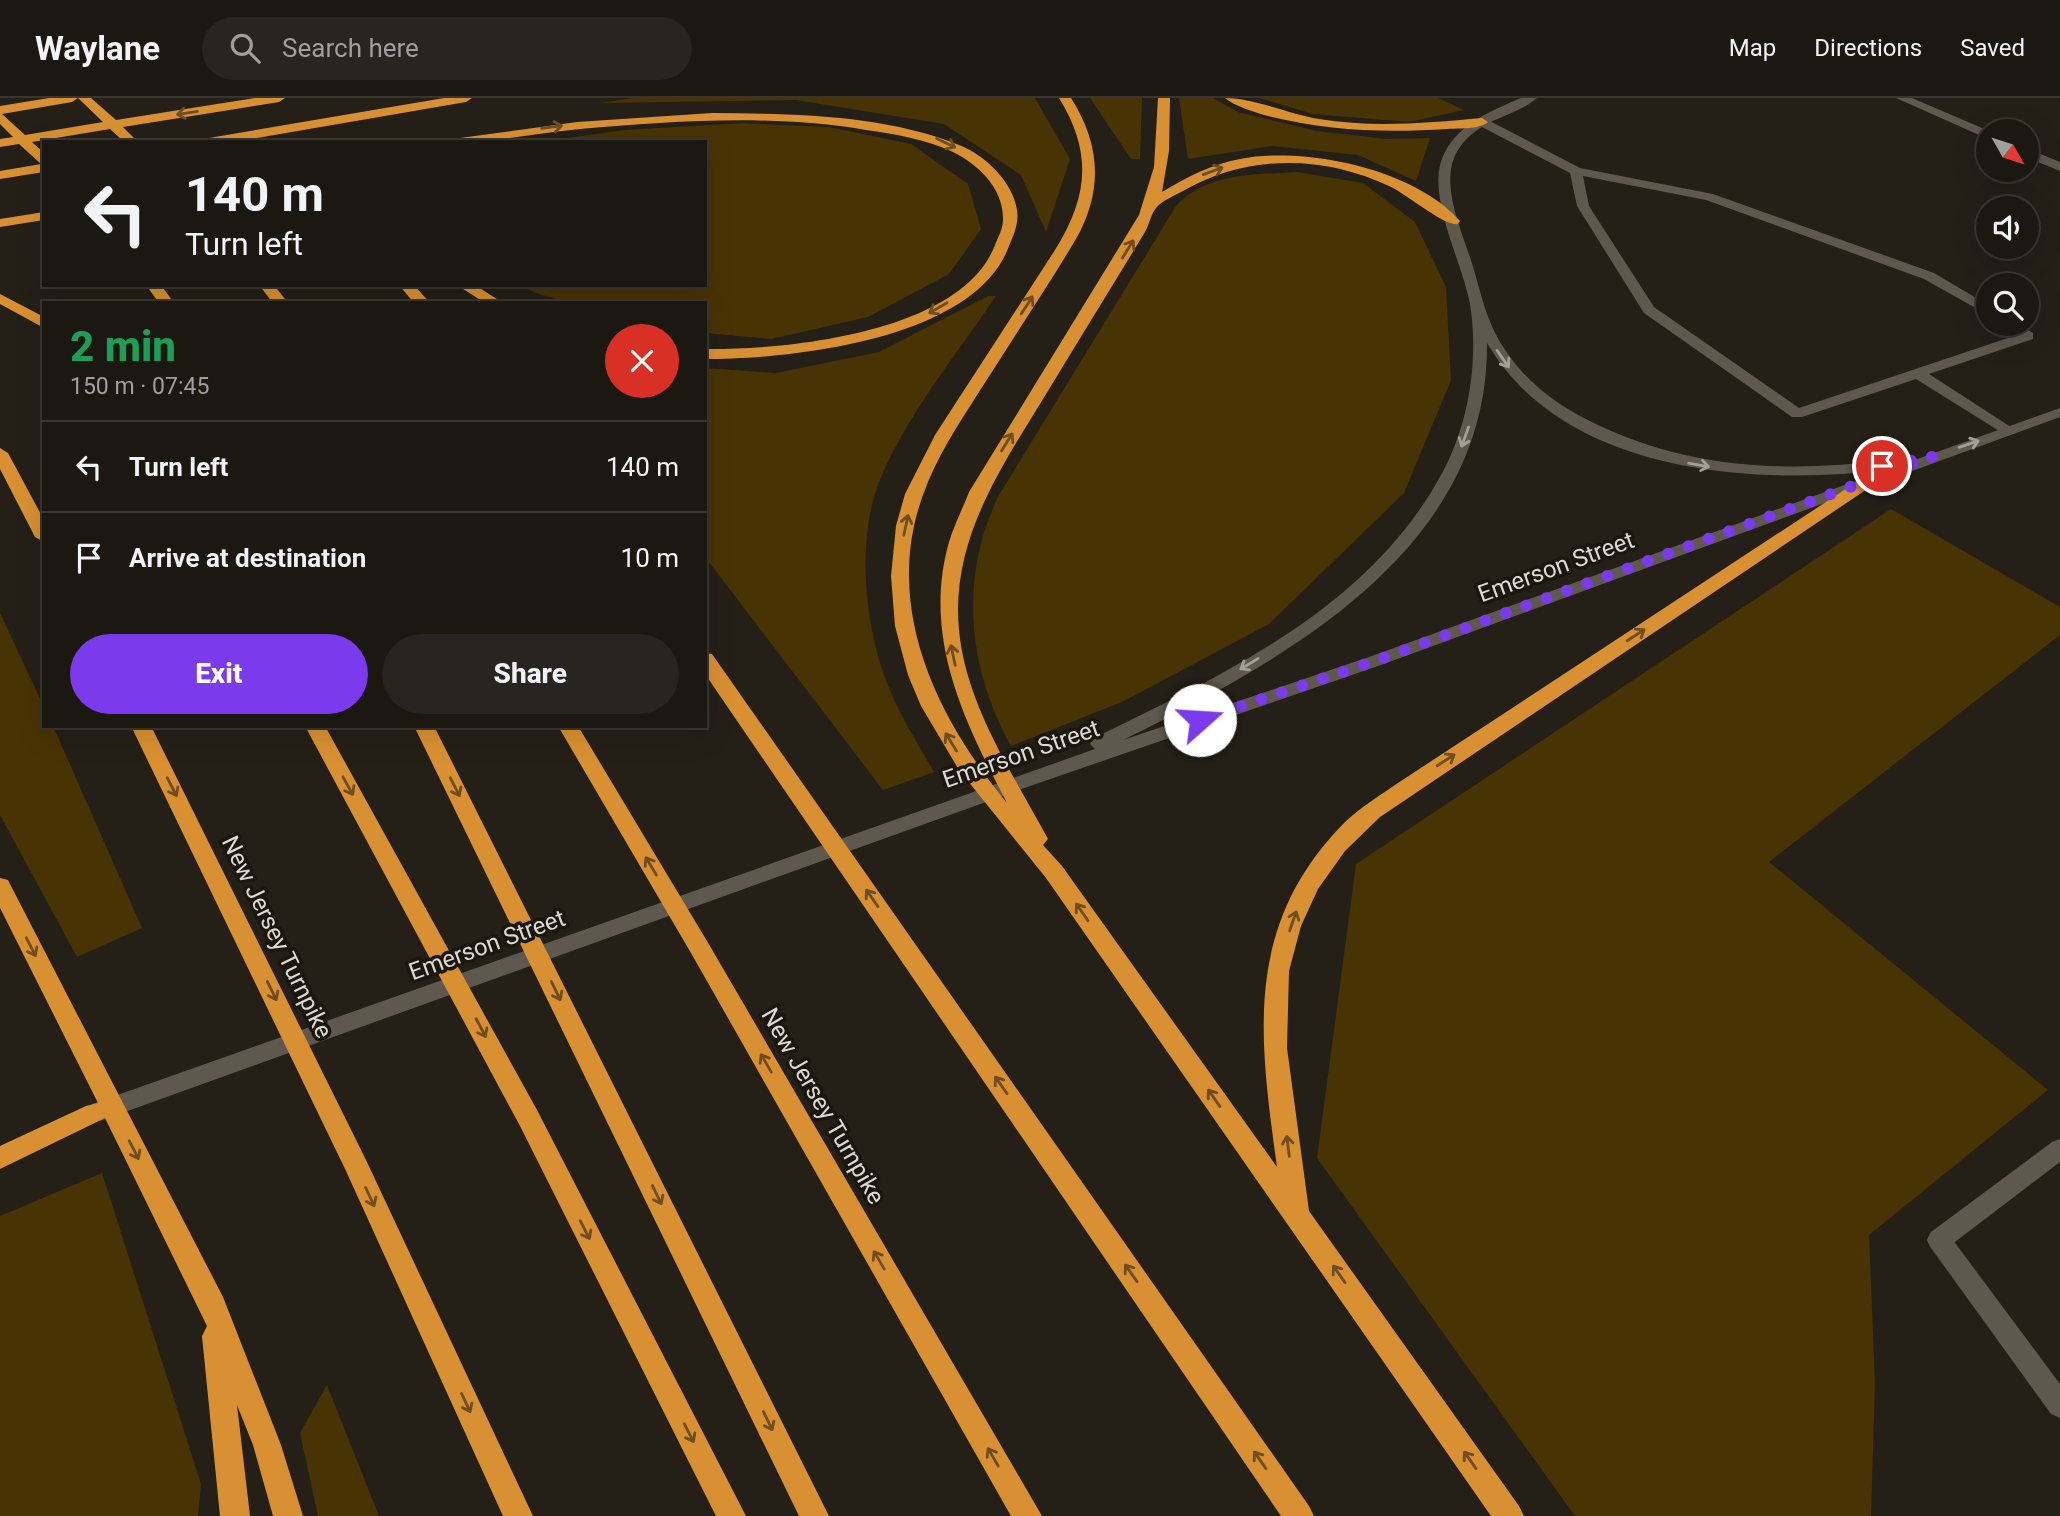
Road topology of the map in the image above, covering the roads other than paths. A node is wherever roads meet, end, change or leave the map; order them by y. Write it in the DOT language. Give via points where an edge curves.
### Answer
graph roads {
  1 [pos="34,98"];
  2 [pos="72,98"];
  3 [pos="84,98"];
  4 [pos="214,98"];
  5 [pos="279,98"];
  6 [pos="466,98"];
  7 [pos="1065,98"];
  8 [pos="1164,98"];
  9 [pos="1231,98"];
  10 [pos="1531,98"];
  11 [pos="1902,98"];
  12 [pos="0,107"];
  13 [pos="0,117"];
  14 [pos="1482,122"];
  15 [pos="1976,130"];
  16 [pos="130,140"];
  17 [pos="221,140"];
  18 [pos="263,140"];
  19 [pos="472,140"];
  20 [pos="0,142"];
  21 [pos="2039,158"];
  22 [pos="42,159"];
  23 [pos="2060,167"];
  24 [pos="42,168"];
  25 [pos="1576,171"];
  26 [pos="1,175"];
  27 [pos="1153,203"];
  28 [pos="42,216"];
  29 [pos="1453,221"];
  30 [pos="0,223"];
  31 [pos="155,287"];
  32 [pos="268,287"];
  33 [pos="408,287"];
  34 [pos="468,287"];
  35 [pos="1476,297"];
  36 [pos="0,298"];
  37 [pos="165,301"];
  38 [pos="279,301"];
  39 [pos="421,301"];
  40 [pos="492,301"];
  41 [pos="1976,304"];
  42 [pos="42,322"];
  43 [pos="2028,336"];
  44 [pos="707,354"];
  45 [pos="1918,374"];
  46 [pos="2060,412"];
  47 [pos="2008,430"];
  48 [pos="0,453"];
  49 [pos="1932,457"];
  50 [pos="1877,477"];
  51 [pos="42,533"];
  52 [pos="707,662"];
  53 [pos="142,728"];
  54 [pos="315,728"];
  55 [pos="425,728"];
  56 [pos="569,728"];
  57 [pos="1026,780"];
  58 [pos="1054,872"];
  59 [pos="0,886"];
  60 [pos="95,1113"];
  61 [pos="0,1147"];
  62 [pos="2060,1149"];
  63 [pos="0,1158"];
  64 [pos="1296,1214"];
  65 [pos="213,1306"];
  66 [pos="2060,1405"];
  67 [pos="235,1516"];
  68 [pos="288,1516"];
  69 [pos="518,1516"];
  70 [pos="731,1516"];
  71 [pos="814,1516"];
  72 [pos="1027,1516"];
  73 [pos="1298,1516"];
  74 [pos="1509,1516"];
  1 -- 12 [label="highway"];
  2 -- 12 [label="highway"];
  3 -- 16 [label="highway"];
  4 -- 18 [label="highway"];
  5 -- 20 [label="highway, one-way"];
  6 -- 17 [label="highway"];
  58 -- 7 [label="highway, one-way" via="974,776 935,713 908,645 900,576 909,510 924,472 1082,212 1090,179 1088,148"];
  8 -- 27 [label="highway" via="1163,165"];
  9 -- 14 [label="highway" via="1267,112 1337,127 1410,129"];
  10 -- 14 [label="main road"];
  11 -- 15 [label="main road"];
  13 -- 22 [label="highway"];
  14 -- 25 [label="main road"];
  14 -- 29 [label="main road" via="1457,144 1446,164 1444,187"];
  19 -- 44 [label="highway, one-way" via="681,114 752,110 836,114 897,125 954,146 982,165 1008,197 1009,234 995,262 968,289 929,314 878,334 818,348"];
  21 -- 23 [label="main road"];
  24 -- 26 [label="highway"];
  25 -- 41 [label="main road" via="1709,197 1929,276"];
  25 -- 45 [label="main road" via="1583,206 1649,310 1797,414"];
  27 -- 29 [label="highway, one-way" via="1220,168 1258,161 1309,161 1351,168 1393,183"];
  58 -- 27 [label="highway, one-way" via="968,705 950,638 949,573 965,517 978,492"];
  28 -- 30 [label="highway"];
  29 -- 35 [label="main road"];
  31 -- 37 [label="highway"];
  32 -- 38 [label="highway"];
  33 -- 39 [label="highway"];
  34 -- 40 [label="highway"];
  35 -- 49 [label="main road, one-way" via="1497,352 1533,392 1595,431 1645,452 1705,466 1768,472 1853,469"];
  35 -- 57 [label="main road, one-way" via="1480,338 1476,398 1467,431 1450,473 1424,517 1386,564 1307,628 1201,692"];
  36 -- 42 [label="highway"];
  43 -- 45 [label="main road"];
  45 -- 47 [label="lane"];
  46 -- 47 [label="main road, Emerson Street"];
  49 -- 47 [label="main road, Emerson Street, one-way"];
  48 -- 51 [label="highway"];
  49 -- 50 [label="main road, Emerson Street"];
  50 -- 57 [label="main road, Emerson Street" via="1375,661"];
  64 -- 50 [label="highway, one-way" via="1276,1041 1275,992 1295,913 1332,852 1354,827 1408,786"];
  73 -- 52 [label="highway, one-way"];
  53 -- 69 [label="highway, New Jersey Turnpike, one-way" via="357,1168"];
  54 -- 70 [label="highway, one-way" via="488,1043"];
  55 -- 71 [label="highway, one-way"];
  72 -- 56 [label="highway, New Jersey Turnpike, one-way"];
  57 -- 60 [label="main road, Emerson Street"];
  64 -- 58 [label="highway, one-way"];
  59 -- 65 [label="highway, one-way"];
  60 -- 61 [label="main road, Emerson Street"];
  60 -- 63 [label="highway"];
  62 -- 66 [label="main road" via="1938,1240"];
  74 -- 64 [label="highway, one-way"];
  65 -- 67 [label="highway"];
  65 -- 68 [label="highway" via="267,1445"];
}
